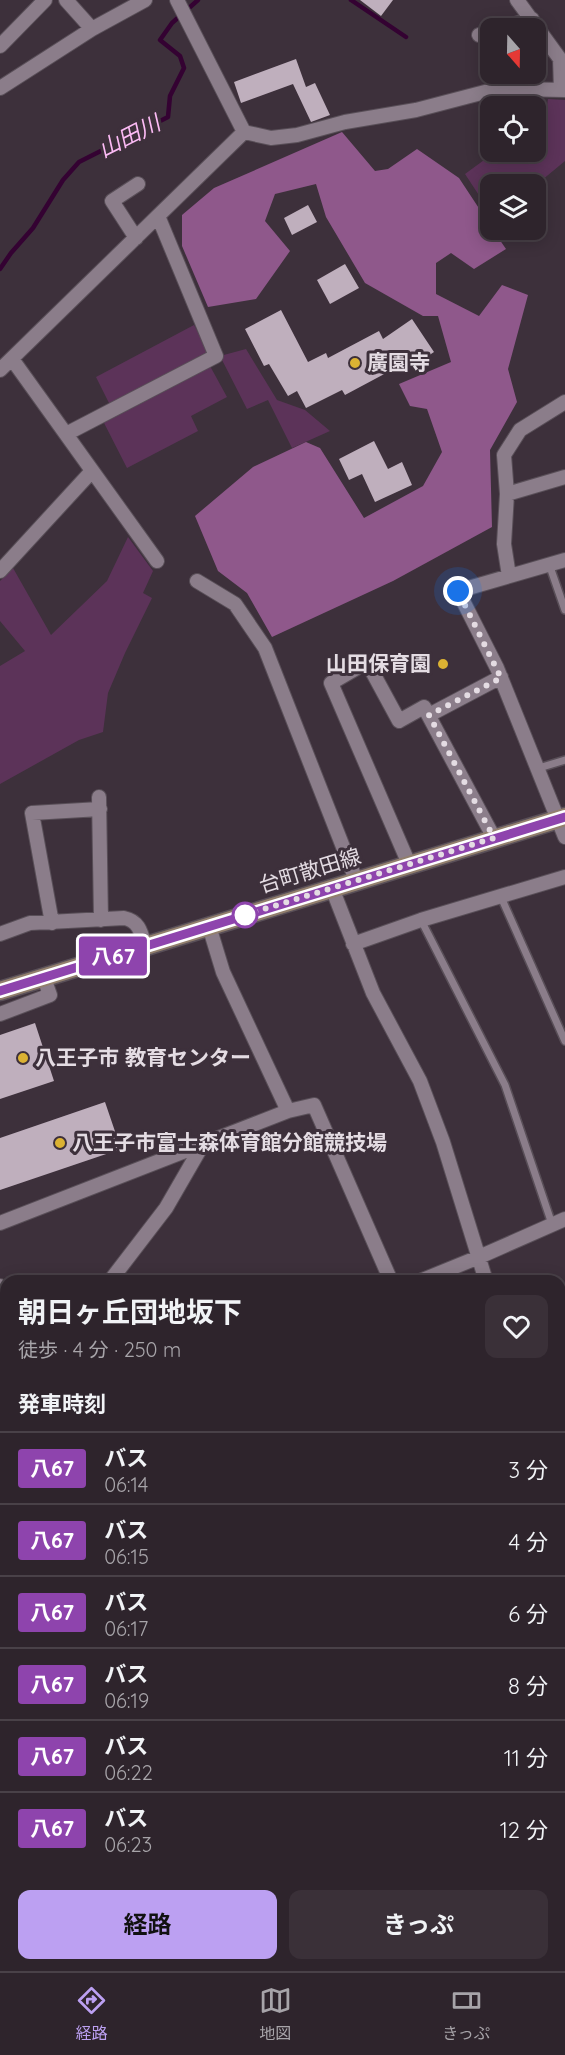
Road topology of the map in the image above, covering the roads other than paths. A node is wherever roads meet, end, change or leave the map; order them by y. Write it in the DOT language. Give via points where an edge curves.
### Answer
graph roads {
  1 [pos="45,0"];
  2 [pos="66,0"];
  3 [pos="145,0"];
  4 [pos="177,0"];
  5 [pos="517,0"];
  6 [pos="531,18"];
  7 [pos="92,29"];
  8 [pos="546,39"];
  9 [pos="0,46"];
  10 [pos="0,88"];
  11 [pos="563,90"];
  12 [pos="244,132"];
  13 [pos="138,184"];
  14 [pos="158,216"];
  15 [pos="136,237"];
  16 [pos="12,359"];
  17 [pos="0,370"];
  18 [pos="565,402"];
  19 [pos="66,434"];
  20 [pos="92,471"];
  21 [pos="565,477"];
  22 [pos="507,494"];
  23 [pos="565,560"];
  24 [pos="157,561"];
  25 [pos="549,564"];
  26 [pos="0,571"];
  27 [pos="509,576"];
  28 [pos="197,581"];
  29 [pos="565,610"];
  30 [pos="501,678"];
  31 [pos="429,715"];
  32 [pos="565,760"];
  33 [pos="539,768"];
  34 [pos="561,818"];
  35 [pos="565,837"];
  36 [pos="494,838"];
  37 [pos="409,864"];
  38 [pos="565,877"];
  39 [pos="356,880"];
  40 [pos="332,888"];
  41 [pos="501,897"];
  42 [pos="100,920"];
  43 [pos="421,920"];
  44 [pos="52,923"];
  45 [pos="209,926"];
  46 [pos="0,934"];
  47 [pos="353,944"];
  48 [pos="145,946"];
  49 [pos="44,978"];
  50 [pos="0,991"];
  51 [pos="0,1014"];
  52 [pos="565,1041"];
  53 [pos="288,1111"];
  54 [pos="203,1144"];
  55 [pos="565,1219"];
  56 [pos="0,1223"];
  57 [pos="552,1224"];
  58 [pos="479,1257"];
  59 [pos="115,1275"];
  60 [pos="388,1275"];
  61 [pos="435,1275"];
  62 [pos="484,1275"];
  1 -- 9 [label="street"];
  2 -- 7 [label="street"];
  3 -- 7 [label="street"];
  4 -- 12 [label="street"];
  5 -- 6 [label="street"];
  7 -- 10 [label="street"];
  8 -- 11 [label="street" via="560,59"];
  11 -- 12 [label="street" via="485,92 297,135 271,138"];
  12 -- 14 [label="street"];
  13 -- 15 [label="street" via="112,201"];
  14 -- 15 [label="street"];
  14 -- 19 [label="street" via="216,356"];
  15 -- 16 [label="street"];
  16 -- 17 [label="street"];
  16 -- 19 [label="street"];
  18 -- 22 [label="street" via="520,430 504,455"];
  19 -- 20 [label="street"];
  20 -- 24 [label="street"];
  20 -- 26 [label="street"];
  21 -- 22 [label="street"];
  22 -- 27 [label="street" via="504,544"];
  23 -- 25 [label="street"];
  25 -- 27 [label="street"];
  25 -- 29 [label="lane"];
  27 -- 30 [label="street" via="458,591"];
  28 -- 39 [label="street" via="234,604 265,648"];
  30 -- 31 [label="street"];
  30 -- 33 [label="street"];
  31 -- 36 [label="street"];
  31 -- 37 [label="street" via="424,707 399,721 367,662 331,682"];
  32 -- 33 [label="lane"];
  33 -- 34 [label="street"];
  34 -- 35 [label="street"];
  34 -- 36 [label="street, 台町散田線"];
  36 -- 37 [label="street, 台町散田線"];
  37 -- 39 [label="street, 台町散田線"];
  38 -- 41 [label="street"];
  39 -- 40 [label="street, 台町散田線"];
  40 -- 45 [label="street, 台町散田線"];
  40 -- 47 [label="street"];
  41 -- 43 [label="street"];
  41 -- 52 [label="lane"];
  42 -- 44 [label="street"];
  42 -- 44 [label="street" via="100,803 32,813"];
  42 -- 48 [label="street" via="132,920 139,926"];
  43 -- 47 [label="street"];
  43 -- 57 [label="lane" via="505,1085"];
  44 -- 46 [label="street" via="30,923"];
  45 -- 48 [label="street, 台町散田線"];
  45 -- 53 [label="street" via="223,972"];
  47 -- 58 [label="street" via="373,993 420,1081"];
  48 -- 49 [label="street, 台町散田線"];
  49 -- 50 [label="street, 台町散田線"];
  49 -- 51 [label="street" via="50,995"];
  53 -- 54 [label="street"];
  53 -- 60 [label="street" via="314,1105"];
  54 -- 56 [label="street"];
  54 -- 59 [label="street" via="166,1208"];
  55 -- 57 [label="street"];
  57 -- 58 [label="street"];
  58 -- 61 [label="street"];
  58 -- 62 [label="street"];
}
